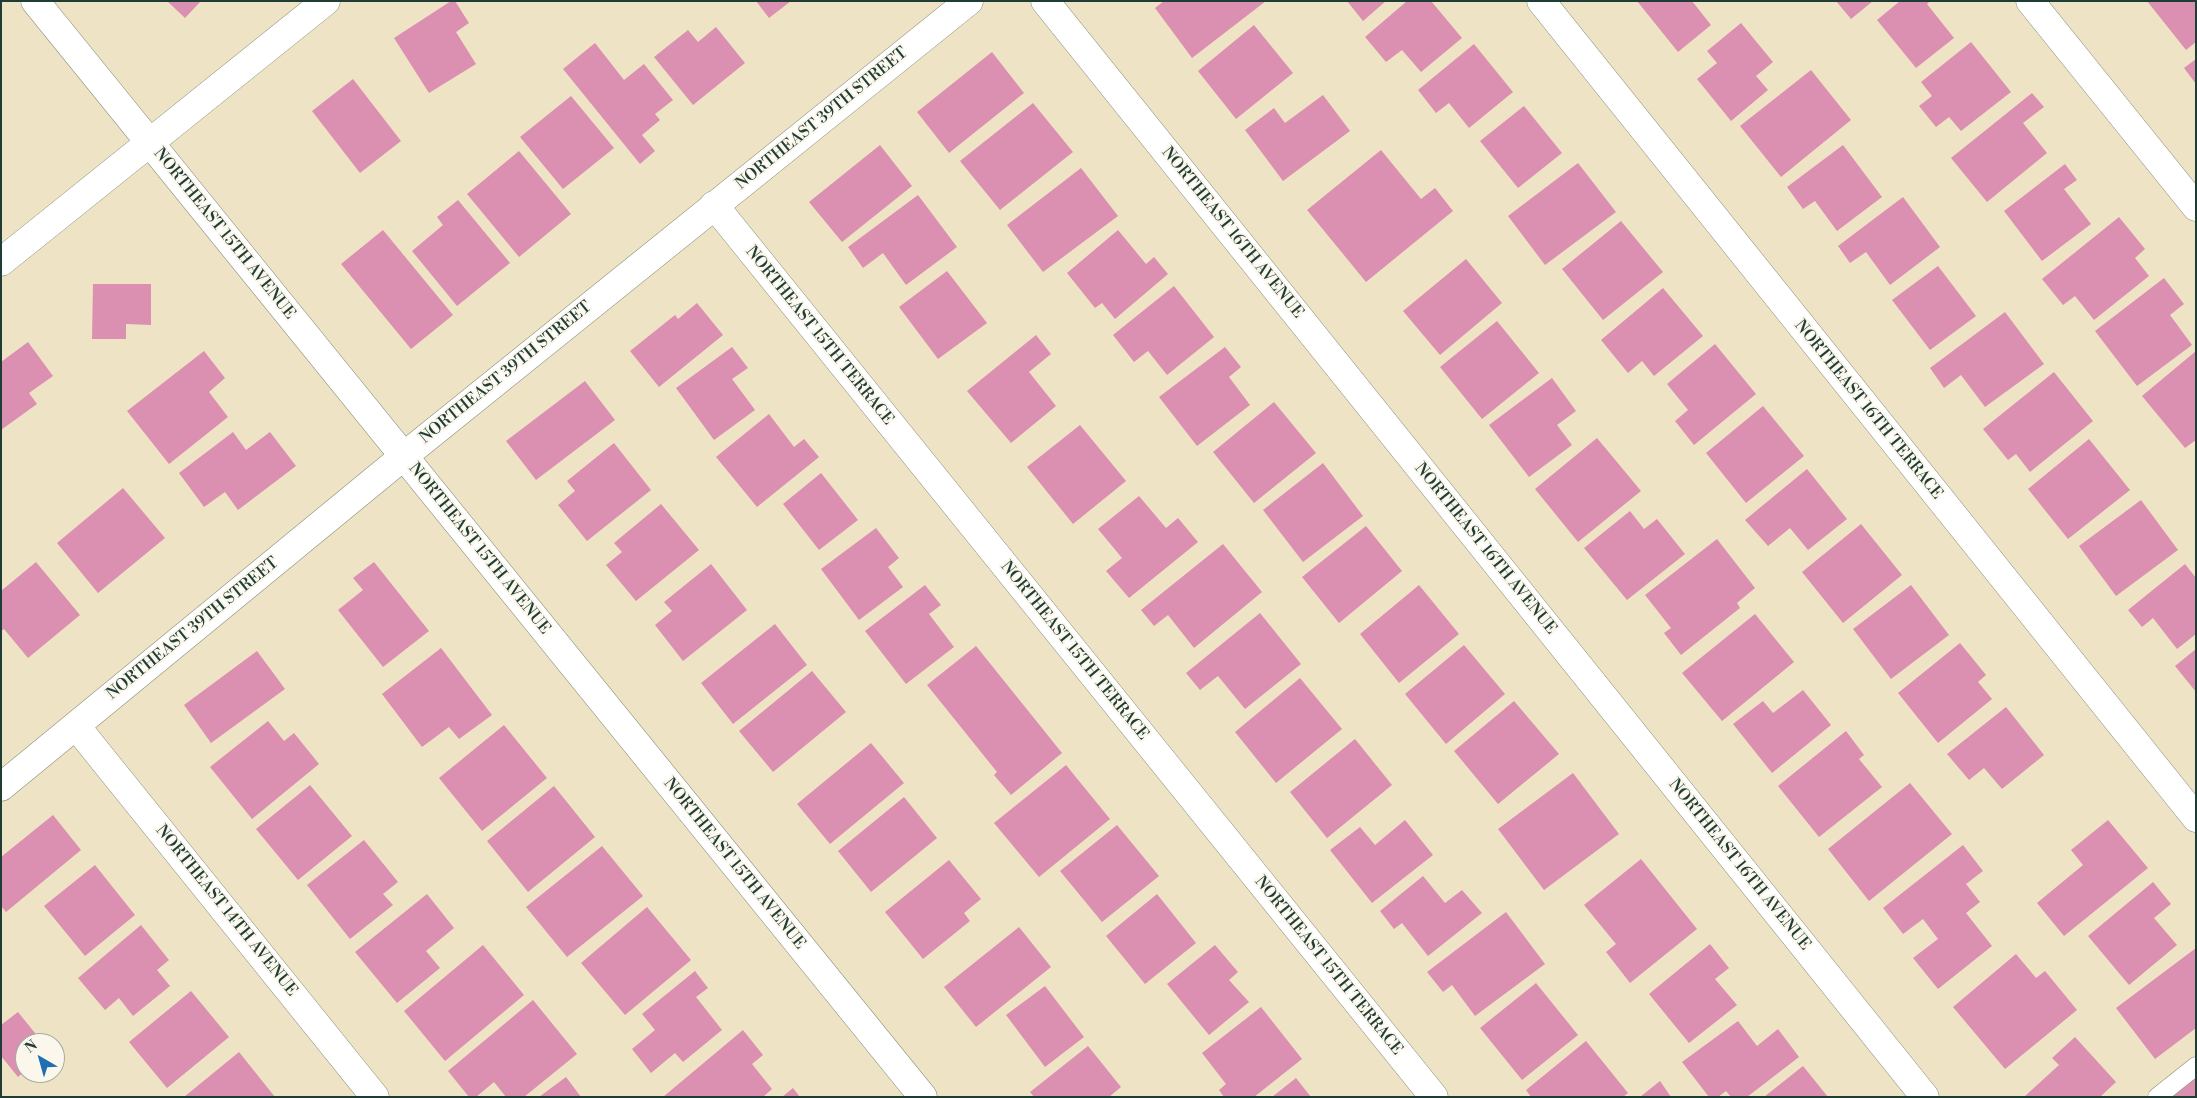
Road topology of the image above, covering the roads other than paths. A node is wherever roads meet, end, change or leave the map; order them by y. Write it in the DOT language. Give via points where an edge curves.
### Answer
graph roads {
  1 [pos="35,1"];
  2 [pos="326,1"];
  3 [pos="969,1"];
  4 [pos="1045,1"];
  5 [pos="1541,1"];
  6 [pos="2030,1"];
  7 [pos="150,143"];
  8 [pos="714,205"];
  9 [pos="2196,207"];
  10 [pos="1,262"];
  11 [pos="404,456"];
  12 [pos="76,726"];
  13 [pos="1,787"];
  14 [pos="2196,818"];
  15 [pos="2196,1066"];
  16 [pos="375,1097"];
  17 [pos="923,1097"];
  18 [pos="1434,1097"];
  19 [pos="1925,1097"];
  20 [pos="2157,1097"];
  1 -- 7 [label="street, NORTHEAST 15TH AVENUE"];
  2 -- 7 [label="street"];
  3 -- 8 [label="street, NORTHEAST 39TH STREET"];
  4 -- 19 [label="street, NORTHEAST 16TH AVENUE"];
  5 -- 14 [label="street, NORTHEAST 16TH TERRACE"];
  6 -- 9 [label="street"];
  7 -- 10 [label="street"];
  7 -- 11 [label="street, NORTHEAST 15TH AVENUE"];
  8 -- 11 [label="street, NORTHEAST 39TH STREET"];
  8 -- 18 [label="street, NORTHEAST 15TH TERRACE"];
  11 -- 12 [label="street, NORTHEAST 39TH STREET"];
  11 -- 17 [label="street, NORTHEAST 15TH AVENUE"];
  12 -- 13 [label="street, NORTHEAST 39TH STREET"];
  12 -- 16 [label="street, NORTHEAST 14TH AVENUE"];
  15 -- 20 [label="lane"];
}
